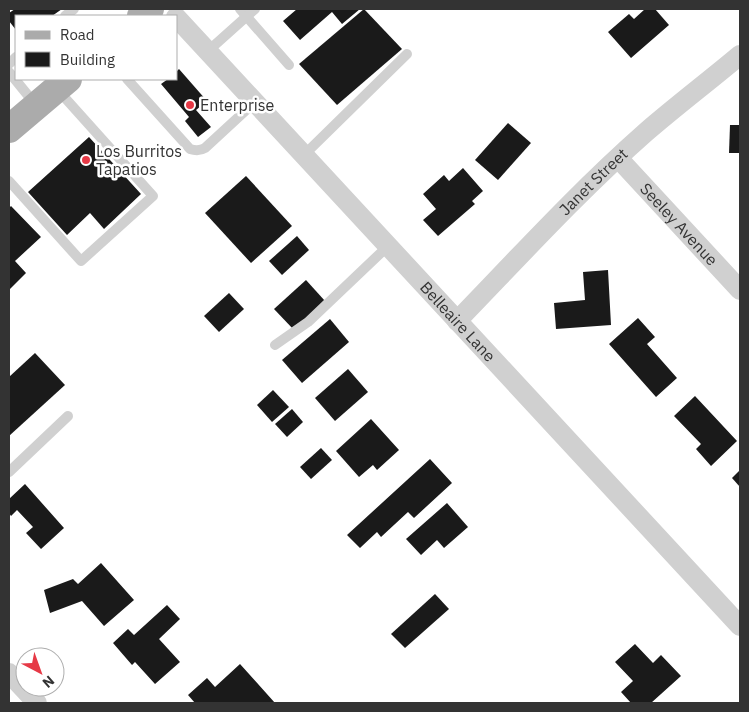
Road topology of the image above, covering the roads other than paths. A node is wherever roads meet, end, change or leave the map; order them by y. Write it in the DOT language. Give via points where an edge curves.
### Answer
graph roads {
  1 [pos="255,9"];
  2 [pos="243,12"];
  3 [pos="178,18"];
  4 [pos="208,51"];
  5 [pos="407,54"];
  6 [pos="740,55"];
  7 [pos="289,65"];
  8 [pos="28,80"];
  9 [pos="129,80"];
  10 [pos="54,91"];
  11 [pos="255,102"];
  12 [pos="9,129"];
  13 [pos="304,155"];
  14 [pos="618,158"];
  15 [pos="9,181"];
  16 [pos="388,246"];
  17 [pos="740,290"];
  18 [pos="457,321"];
  19 [pos="275,345"];
  20 [pos="68,416"];
  21 [pos="9,472"];
  22 [pos="740,626"];
  23 [pos="9,672"];
  24 [pos="37,703"];
  1 -- 2 [label="lane"];
  2 -- 4 [label="lane"];
  2 -- 7 [label="lane"];
  3 -- 4 [label="street, Belleaire Lane"];
  4 -- 11 [label="street, Belleaire Lane"];
  5 -- 13 [label="lane"];
  6 -- 14 [label="street, Janet Street"];
  8 -- 10 [label="lane"];
  9 -- 11 [label="lane" via="190,149 200,151"];
  10 -- 12 [label="main road"];
  10 -- 15 [label="lane" via="154,196 81,260"];
  11 -- 13 [label="street, Belleaire Lane"];
  13 -- 16 [label="street, Belleaire Lane"];
  14 -- 17 [label="street, Seeley Avenue"];
  14 -- 18 [label="street, Janet Street"];
  16 -- 18 [label="street, Belleaire Lane"];
  16 -- 19 [label="lane" via="308,322"];
  18 -- 22 [label="street, Belleaire Lane"];
  20 -- 21 [label="lane"];
  23 -- 24 [label="street"];
}
